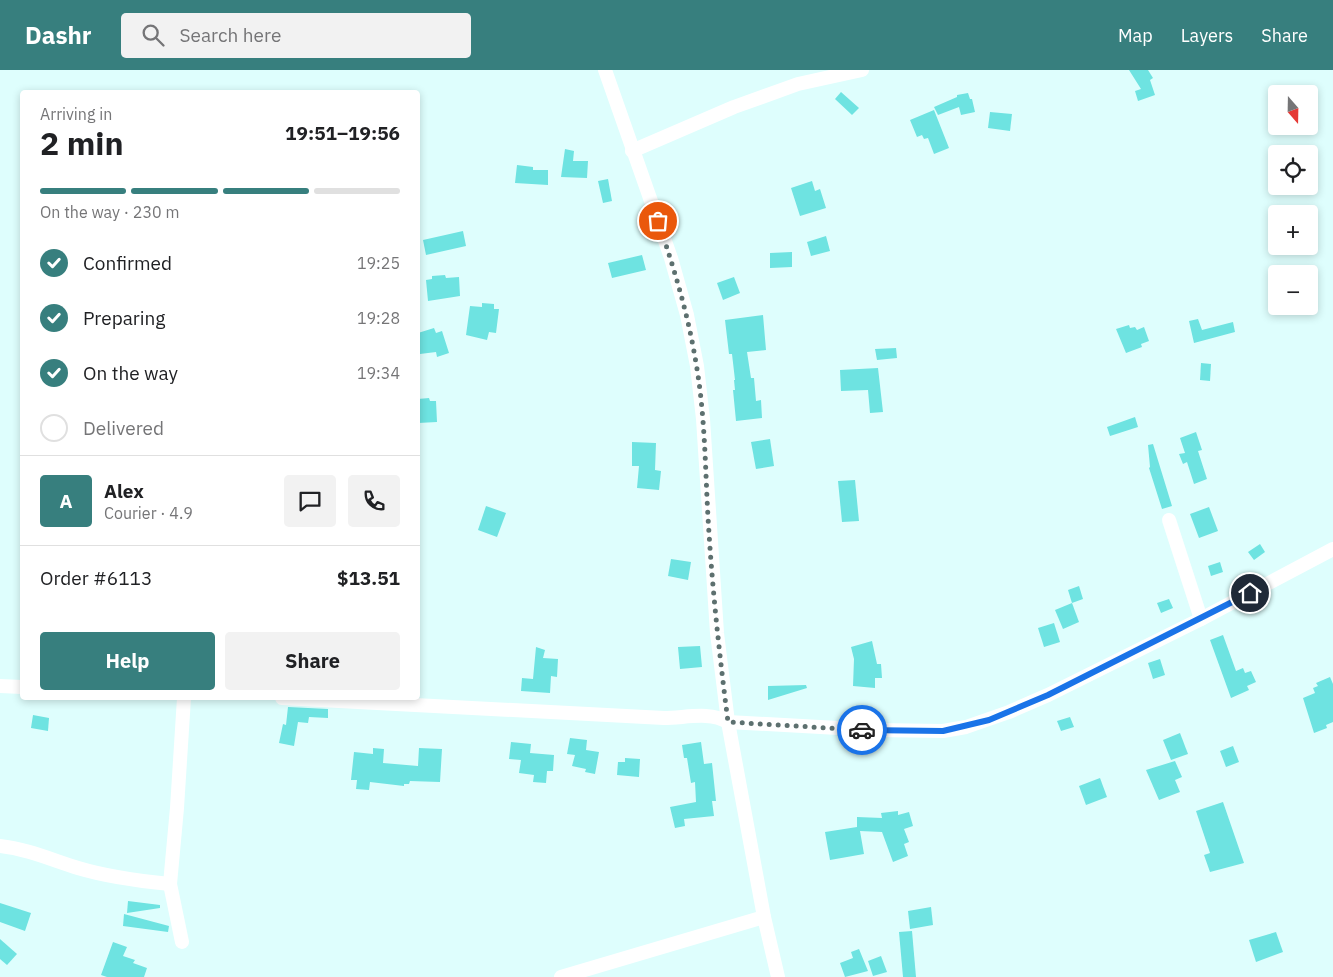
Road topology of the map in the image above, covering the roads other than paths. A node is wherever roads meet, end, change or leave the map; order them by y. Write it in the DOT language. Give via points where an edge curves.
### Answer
graph roads {
  1 [pos="605,70"];
  2 [pos="862,70"];
  3 [pos="632,150"];
  4 [pos="1169,520"];
  5 [pos="1333,549"];
  6 [pos="1201,619"];
  7 [pos="0,686"];
  8 [pos="20,687"];
  9 [pos="184,700"];
  10 [pos="320,700"];
  11 [pos="728,722"];
  12 [pos="0,846"];
  13 [pos="170,884"];
  14 [pos="764,917"];
  15 [pos="182,942"];
  16 [pos="561,977"];
  17 [pos="778,977"];
  1 -- 3 [label="street"];
  2 -- 3 [label="street" via="798,84"];
  3 -- 11 [label="street" via="671,258 697,366 717,633"];
  4 -- 6 [label="street"];
  5 -- 6 [label="street"];
  6 -- 11 [label="street" via="1029,704 966,727 943,731 874,730"];
  7 -- 8 [label="street"];
  9 -- 13 [label="street"];
  10 -- 11 [label="street" via="664,718 706,716 720,717"];
  11 -- 14 [label="street"];
  12 -- 13 [label="street" via="36,853 80,868"];
  13 -- 15 [label="street"];
  14 -- 16 [label="street"];
  14 -- 17 [label="street"];
}
